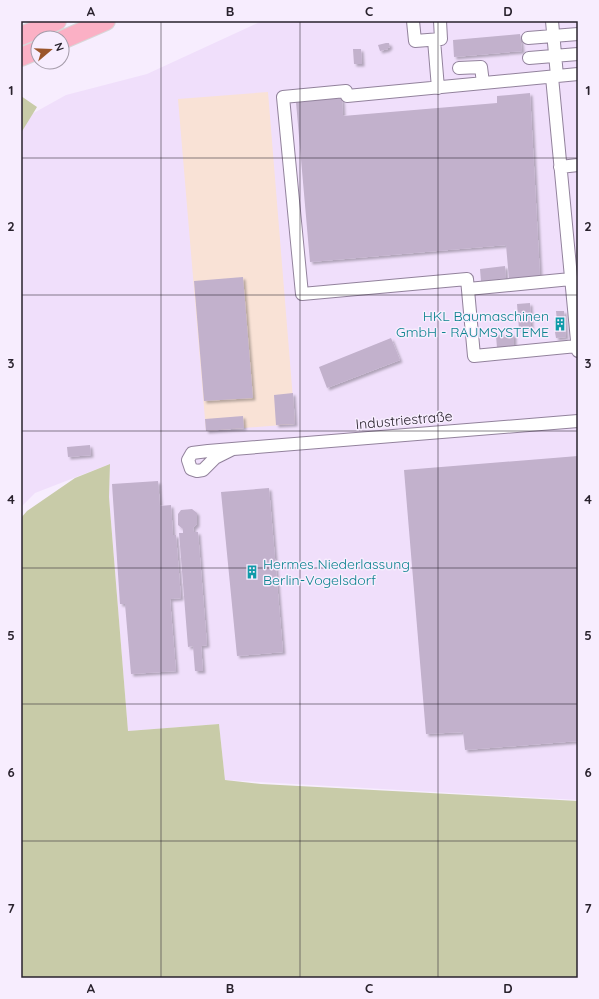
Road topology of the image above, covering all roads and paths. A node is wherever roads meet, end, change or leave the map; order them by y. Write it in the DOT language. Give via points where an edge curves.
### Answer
graph roads {
  1 [pos="57,21"];
  2 [pos="106,21"];
  3 [pos="413,21"];
  4 [pos="440,21"];
  5 [pos="552,21"];
  6 [pos="578,34"];
  7 [pos="21,36"];
  8 [pos="554,36"];
  9 [pos="70,37"];
  10 [pos="528,38"];
  11 [pos="434,40"];
  12 [pos="578,54"];
  13 [pos="555,56"];
  14 [pos="529,58"];
  15 [pos="459,68"];
  16 [pos="578,74"];
  17 [pos="554,77"];
  18 [pos="483,83"];
  19 [pos="438,88"];
  20 [pos="578,165"];
  21 [pos="560,167"];
  22 [pos="571,279"];
  23 [pos="468,289"];
  24 [pos="578,349"];
  25 [pos="578,421"];
  26 [pos="233,449"];
  1 -- 7 [label="highway"];
  2 -- 9 [label="highway"];
  3 -- 11 [label="street" via="414,41"];
  4 -- 11 [label="street" via="441,39"];
  5 -- 8 [label="street"];
  6 -- 8 [label="street"];
  8 -- 10 [label="street"];
  8 -- 13 [label="street"];
  11 -- 19 [label="street"];
  12 -- 13 [label="street"];
  13 -- 14 [label="street"];
  13 -- 17 [label="street"];
  15 -- 18 [label="street" via="481,67"];
  16 -- 17 [label="street"];
  17 -- 18 [label="street"];
  17 -- 21 [label="street"];
  18 -- 19 [label="street"];
  19 -- 23 [label="street" via="347,96 346,91 283,97 302,294 467,279"];
  20 -- 21 [label="street"];
  21 -- 22 [label="street"];
  22 -- 23 [label="street"];
  22 -- 24 [label="street"];
  23 -- 24 [label="street" via="474,356"];
  25 -- 26 [label="street, Industriestraße"];
}
